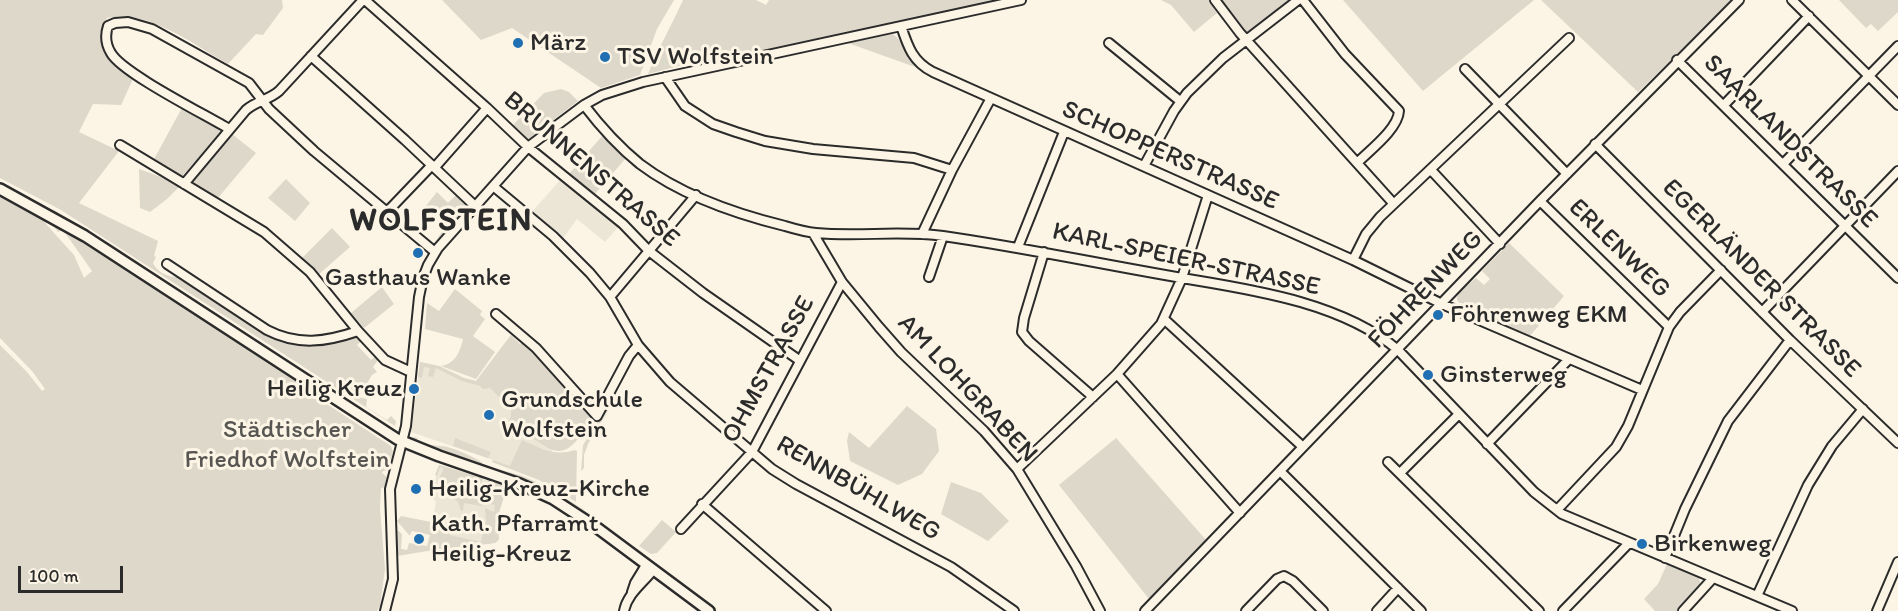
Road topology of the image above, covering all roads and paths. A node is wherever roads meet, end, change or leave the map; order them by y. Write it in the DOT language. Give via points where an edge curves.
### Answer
graph roads {
  1 [pos="364,0"];
  2 [pos="1021,0"];
  3 [pos="1215,0"];
  4 [pos="1298,0"];
  5 [pos="1303,0"];
  6 [pos="1739,0"];
  7 [pos="1792,0"];
  8 [pos="1809,16"];
  9 [pos="901,26"];
  10 [pos="1569,39"];
  11 [pos="1247,41"];
  12 [pos="1109,43"];
  13 [pos="1898,46"];
  14 [pos="311,56"];
  15 [pos="1677,60"];
  16 [pos="1465,69"];
  17 [pos="1869,75"];
  18 [pos="665,77"];
  19 [pos="991,98"];
  20 [pos="1180,101"];
  21 [pos="262,102"];
  22 [pos="1500,104"];
  23 [pos="584,105"];
  24 [pos="1724,105"];
  25 [pos="1898,105"];
  26 [pos="487,108"];
  27 [pos="229,129"];
  28 [pos="1064,132"];
  29 [pos="120,144"];
  30 [pos="1595,144"];
  31 [pos="528,147"];
  32 [pos="1357,163"];
  33 [pos="1783,164"];
  34 [pos="434,166"];
  35 [pos="1144,166"];
  36 [pos="952,170"];
  37 [pos="1431,170"];
  38 [pos="1898,171"];
  39 [pos="1567,174"];
  40 [pos="184,184"];
  41 [pos="493,186"];
  42 [pos="0,189"];
  43 [pos="696,195"];
  44 [pos="1208,195"];
  45 [pos="1540,201"];
  46 [pos="1393,203"];
  47 [pos="475,206"];
  48 [pos="387,212"];
  49 [pos="1844,225"];
  50 [pos="813,233"];
  51 [pos="922,234"];
  52 [pos="943,236"];
  53 [pos="1500,244"];
  54 [pos="1018,247"];
  55 [pos="650,251"];
  56 [pos="435,252"];
  57 [pos="1044,252"];
  58 [pos="1353,260"];
  59 [pos="167,264"];
  60 [pos="1721,270"];
  61 [pos="929,277"];
  62 [pos="1182,278"];
  63 [pos="1898,278"];
  64 [pos="842,282"];
  65 [pos="610,297"];
  66 [pos="1442,304"];
  67 [pos="1762,312"];
  68 [pos="496,314"];
  69 [pos="1164,319"];
  70 [pos="1669,327"];
  71 [pos="358,332"];
  72 [pos="1790,340"];
  73 [pos="638,345"];
  74 [pos="1398,350"];
  75 [pos="1569,359"];
  76 [pos="799,360"];
  77 [pos="411,372"];
  78 [pos="1117,374"];
  79 [pos="1642,390"];
  80 [pos="1093,397"];
  81 [pos="1863,409"];
  82 [pos="1459,414"];
  83 [pos="402,441"];
  84 [pos="1898,443"];
  85 [pos="1487,444"];
  86 [pos="1303,447"];
  87 [pos="752,452"];
  88 [pos="1388,462"];
  89 [pos="1017,469"];
  90 [pos="1280,471"];
  91 [pos="1400,473"];
  92 [pos="702,504"];
  93 [pos="1557,510"];
  94 [pos="1240,513"];
  95 [pos="681,529"];
  96 [pos="1629,543"];
  97 [pos="1665,558"];
  98 [pos="1898,562"];
  99 [pos="650,567"];
  100 [pos="1713,578"];
  101 [pos="1398,588"];
  102 [pos="1757,596"];
  103 [pos="1004,608"];
  104 [pos="386,611"];
  105 [pos="624,611"];
  106 [pos="709,611"];
  107 [pos="826,611"];
  108 [pos="1014,611"];
  109 [pos="1100,611"];
  110 [pos="1145,611"];
  111 [pos="1246,611"];
  112 [pos="1323,611"];
  113 [pos="1377,611"];
  114 [pos="1421,611"];
  115 [pos="1539,611"];
  116 [pos="1563,611"];
  117 [pos="1683,611"];
  118 [pos="1792,611"];
  119 [pos="1877,611"];
  1 -- 14 [label="street"];
  1 -- 26 [label="street, BRUNNENSTRASSE"];
  2 -- 9 [label="street"];
  3 -- 11 [label="street"];
  4 -- 11 [label="street"];
  5 -- 32 [label="street" via="1399,111 1393,127"];
  6 -- 15 [label="street, FÖHRENWEG"];
  7 -- 8 [label="street"];
  8 -- 17 [label="street"];
  8 -- 24 [label="street"];
  9 -- 18 [label="street"];
  9 -- 19 [label="street, SCHOPPERSTRASSE" via="911,53 922,66"];
  10 -- 22 [label="street"];
  11 -- 20 [label="street" via="1212,67"];
  11 -- 32 [label="street"];
  12 -- 20 [label="street"];
  13 -- 17 [label="street"];
  14 -- 21 [label="street" via="279,91"];
  14 -- 34 [label="street"];
  15 -- 24 [label="street, SAARLANDSTRASSE"];
  15 -- 30 [label="street, FÖHRENWEG"];
  16 -- 22 [label="street"];
  17 -- 25 [label="street"];
  17 -- 33 [label="street"];
  18 -- 23 [label="street" via="602,95"];
  18 -- 36 [label="street" via="685,106 713,124 736,132 813,149 914,158"];
  19 -- 28 [label="street, SCHOPPERSTRASSE"];
  19 -- 36 [label="street"];
  20 -- 35 [label="street"];
  21 -- 27 [label="street" via="250,106"];
  21 -- 27 [label="street" via="254,87 241,78 164,35 138,24 108,26 106,36 117,61"];
  21 -- 48 [label="street"];
  22 -- 37 [label="street"];
  22 -- 39 [label="street"];
  23 -- 31 [label="street"];
  23 -- 43 [label="street, KARL-SPEIER-STRASSE" via="640,164"];
  24 -- 33 [label="street, SAARLANDSTRASSE"];
  26 -- 31 [label="street, BRUNNENSTRASSE"];
  26 -- 34 [label="street"];
  27 -- 40 [label="street"];
  28 -- 35 [label="street, SCHOPPERSTRASSE"];
  28 -- 54 [label="street"];
  29 -- 40 [label="street"];
  30 -- 39 [label="street, FÖHRENWEG"];
  30 -- 60 [label="street, EGERLÄNDER STRASSE"];
  31 -- 41 [label="street"];
  31 -- 55 [label="street, BRUNNENSTRASSE" via="623,224"];
  32 -- 46 [label="street"];
  33 -- 49 [label="street, SAARLANDSTRASSE"];
  34 -- 47 [label="street"];
  34 -- 48 [label="street"];
  35 -- 44 [label="street, SCHOPPERSTRASSE"];
  36 -- 51 [label="street"];
  37 -- 46 [label="street"];
  37 -- 53 [label="street"];
  38 -- 49 [label="street"];
  39 -- 45 [label="street, FÖHRENWEG"];
  40 -- 71 [label="street" via="277,242 310,272"];
  41 -- 47 [label="street"];
  41 -- 65 [label="street, RENNBÜHLWEG" via="553,236"];
  42 -- 83 [label="main road" via="56,218"];
  43 -- 50 [label="street, KARL-SPEIER-STRASSE" via="758,220"];
  43 -- 55 [label="street"];
  44 -- 58 [label="street, SCHOPPERSTRASSE"];
  44 -- 62 [label="street"];
  45 -- 53 [label="street, FÖHRENWEG"];
  45 -- 70 [label="street, ERLENWEG"];
  46 -- 58 [label="street" via="1372,225"];
  47 -- 56 [label="street"];
  48 -- 56 [label="street"];
  49 -- 63 [label="street, SAARLANDSTRASSE"];
  49 -- 67 [label="street"];
  50 -- 51 [label="street, KARL-SPEIER-STRASSE"];
  50 -- 64 [label="street, AM LOHGRABEN"];
  51 -- 52 [label="street, KARL-SPEIER-STRASSE"];
  52 -- 54 [label="street, KARL-SPEIER-STRASSE"];
  52 -- 61 [label="street"];
  53 -- 66 [label="street, FÖHRENWEG"];
  54 -- 57 [label="street, KARL-SPEIER-STRASSE"];
  55 -- 65 [label="street"];
  55 -- 76 [label="street, BRUNNENSTRASSE"];
  56 -- 77 [label="street" via="421,286"];
  57 -- 62 [label="street, KARL-SPEIER-STRASSE"];
  57 -- 80 [label="street" via="1022,332"];
  58 -- 66 [label="street, SCHOPPERSTRASSE"];
  59 -- 71 [label="street" via="275,334 321,341"];
  60 -- 67 [label="street, EGERLÄNDER STRASSE"];
  60 -- 70 [label="street"];
  62 -- 69 [label="street"];
  62 -- 74 [label="street, KARL-SPEIER-STRASSE" via="1307,303 1346,319"];
  64 -- 76 [label="street, OHMSTRASSE"];
  64 -- 89 [label="street, AM LOHGRABEN" via="901,351 984,431"];
  65 -- 73 [label="street, RENNBÜHLWEG"];
  66 -- 74 [label="street, FÖHRENWEG"];
  66 -- 75 [label="street, SCHOPPERSTRASSE"];
  67 -- 72 [label="street, EGERLÄNDER STRASSE"];
  68 -- 73 [label="street" via="536,348 597,416"];
  69 -- 78 [label="street"];
  69 -- 86 [label="street"];
  70 -- 79 [label="street"];
  71 -- 77 [label="street" via="385,360"];
  72 -- 81 [label="street, EGERLÄNDER STRASSE"];
  72 -- 97 [label="street" via="1728,421"];
  73 -- 87 [label="street, RENNBÜHLWEG" via="670,382"];
  74 -- 82 [label="street, KARL-SPEIER-STRASSE"];
  74 -- 86 [label="street, FÖHRENWEG"];
  75 -- 79 [label="street, SCHOPPERSTRASSE"];
  75 -- 85 [label="street"];
  76 -- 87 [label="street, OHMSTRASSE"];
  77 -- 83 [label="street"];
  78 -- 80 [label="street"];
  78 -- 94 [label="street"];
  79 -- 93 [label="street" via="1616,447"];
  80 -- 89 [label="street"];
  81 -- 84 [label="street, EGERLÄNDER STRASSE"];
  81 -- 102 [label="street" via="1832,446 1808,485"];
  82 -- 85 [label="street, KARL-SPEIER-STRASSE"];
  82 -- 91 [label="street"];
  83 -- 99 [label="main road" via="544,494"];
  83 -- 104 [label="street" via="390,489 393,579"];
  85 -- 93 [label="street, KARL-SPEIER-STRASSE"];
  86 -- 90 [label="street, FÖHRENWEG"];
  87 -- 92 [label="street, OHMSTRASSE"];
  87 -- 103 [label="street, RENNBÜHLWEG" via="789,480 951,567"];
  88 -- 91 [label="street"];
  89 -- 109 [label="street, AM LOHGRABEN"];
  90 -- 94 [label="street, FÖHRENWEG"];
  90 -- 101 [label="street"];
  91 -- 115 [label="street"];
  92 -- 95 [label="street, OHMSTRASSE"];
  92 -- 107 [label="street"];
  93 -- 96 [label="street, KARL-SPEIER-STRASSE"];
  94 -- 110 [label="street, FÖHRENWEG"];
  96 -- 97 [label="street, KARL-SPEIER-STRASSE"];
  96 -- 116 [label="street"];
  97 -- 100 [label="street, KARL-SPEIER-STRASSE"];
  98 -- 119 [label="street"];
  99 -- 105 [label="street"];
  99 -- 106 [label="main road"];
  100 -- 102 [label="street, KARL-SPEIER-STRASSE"];
  100 -- 117 [label="street"];
  101 -- 113 [label="street"];
  101 -- 114 [label="street"];
  102 -- 118 [label="street, KARL-SPEIER-STRASSE"];
  103 -- 108 [label="street, RENNBÜHLWEG"];
  111 -- 112 [label="street" via="1284,576 1293,580"];
}
